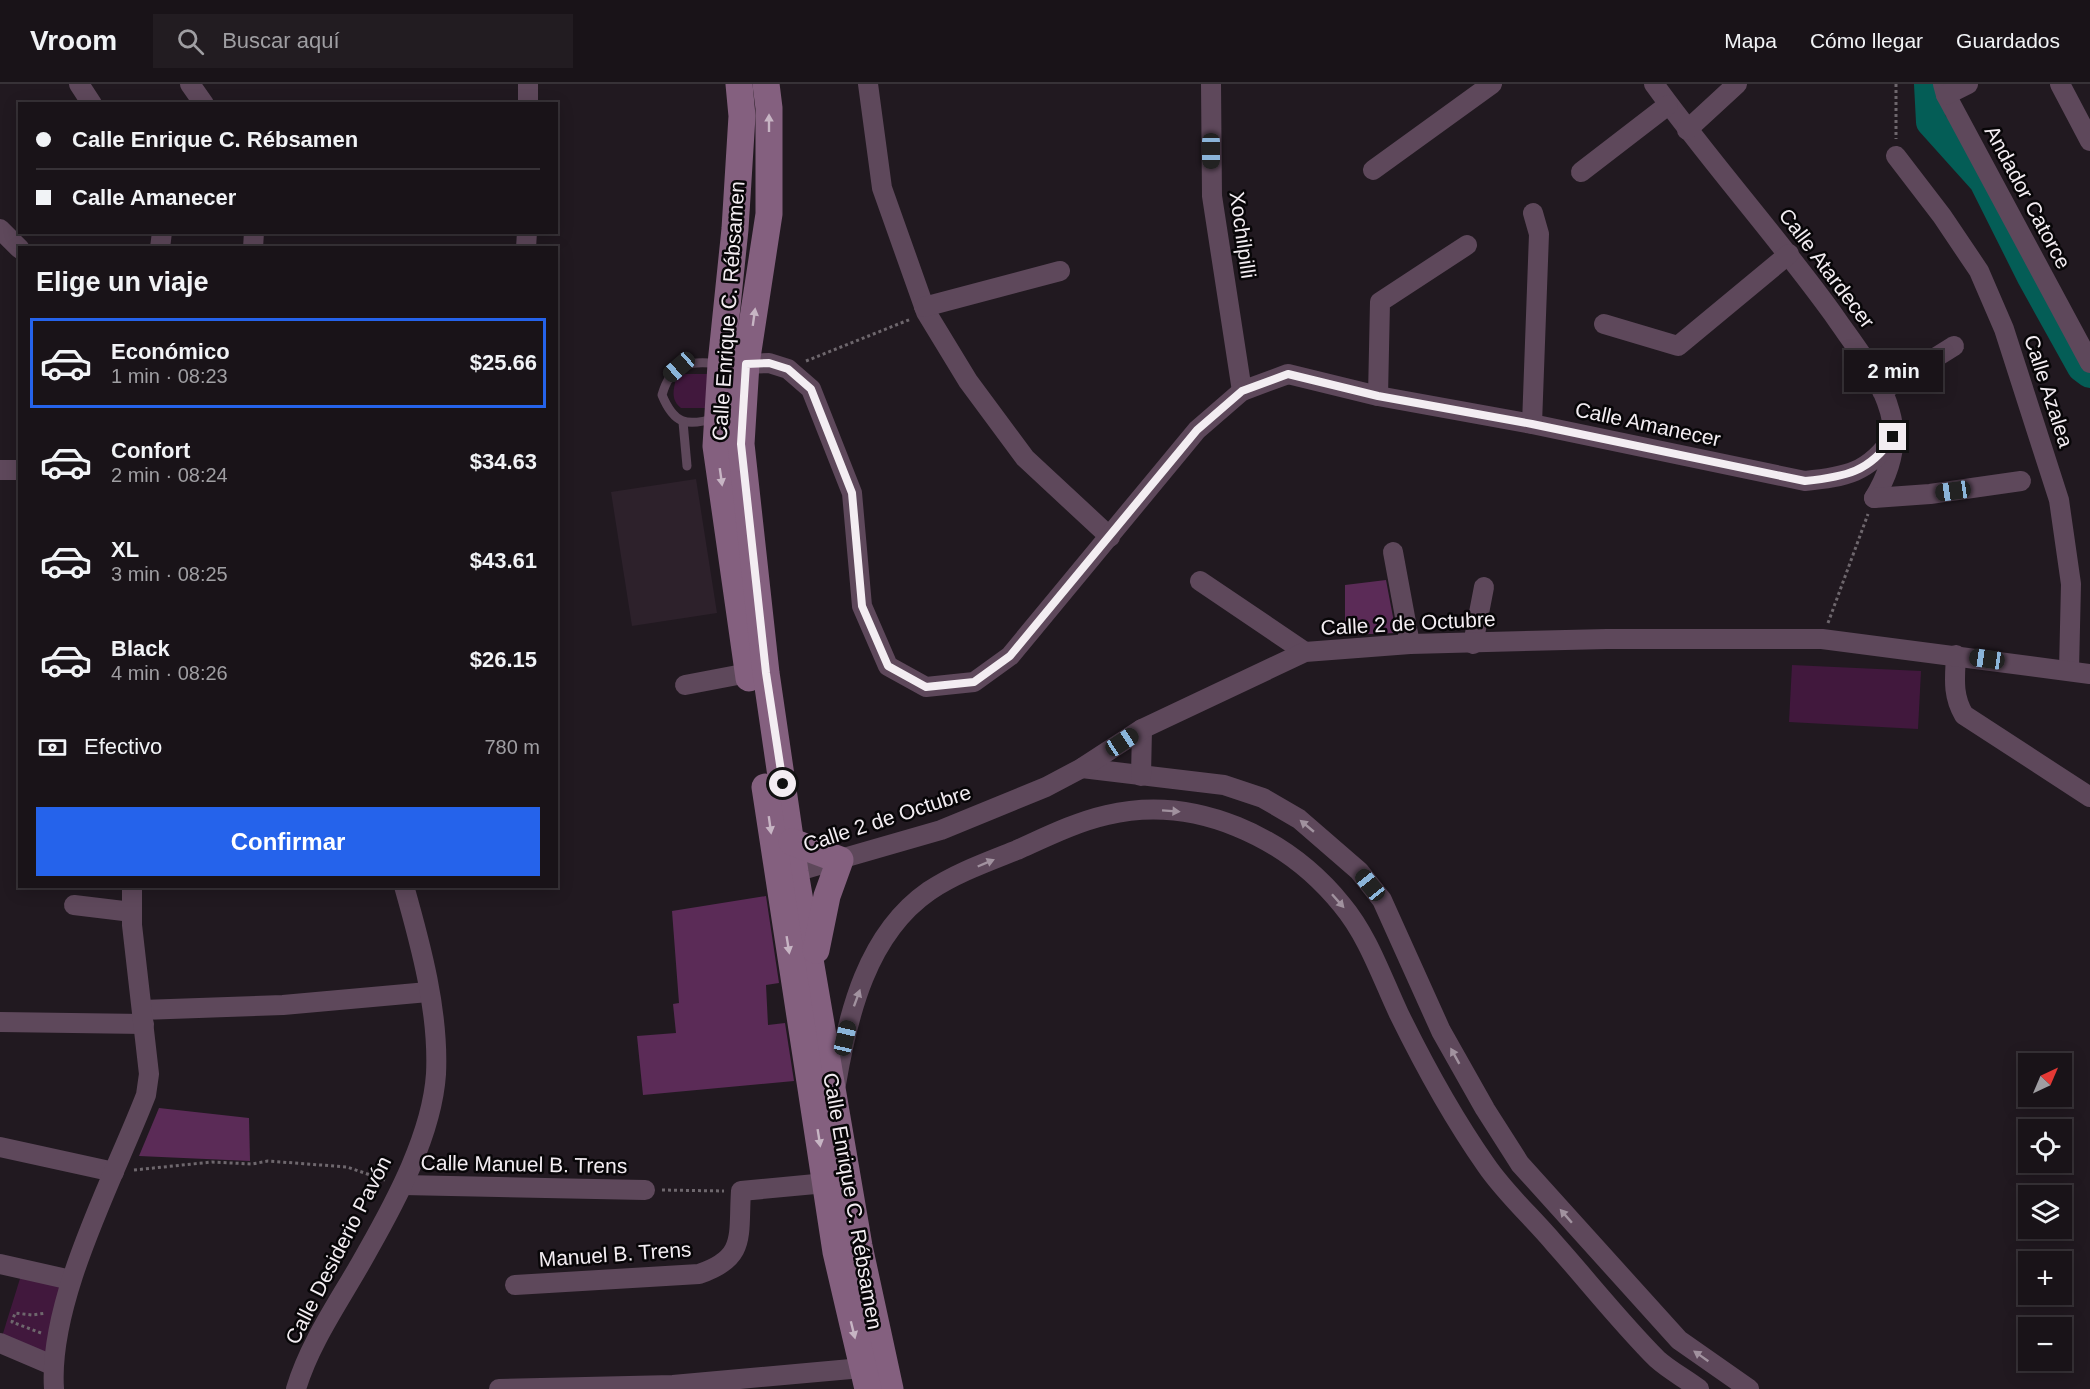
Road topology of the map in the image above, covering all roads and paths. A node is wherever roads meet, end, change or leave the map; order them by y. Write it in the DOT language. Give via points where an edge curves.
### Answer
graph roads {
  1 [pos="79,84"];
  2 [pos="190,84"];
  3 [pos="528,84"];
  4 [pos="739,84"];
  5 [pos="766,84"];
  6 [pos="868,84"];
  7 [pos="1211,84"];
  8 [pos="1492,84"];
  9 [pos="1654,84"];
  10 [pos="1737,84"];
  11 [pos="1896,84"];
  12 [pos="1968,84"];
  13 [pos="2060,84"];
  14 [pos="1945,89"];
  15 [pos="91,102"];
  16 [pos="203,102"];
  17 [pos="528,102"];
  18 [pos="1668,105"];
  19 [pos="1687,130"];
  20 [pos="2090,141"];
  21 [pos="1896,156"];
  22 [pos="1373,171"];
  23 [pos="1581,172"];
  24 [pos="1533,213"];
  25 [pos="0,230"];
  26 [pos="1467,245"];
  27 [pos="18,247"];
  28 [pos="1789,254"];
  29 [pos="1060,271"];
  30 [pos="925,310"];
  31 [pos="1604,324"];
  32 [pos="1954,346"];
  33 [pos="2090,363"];
  34 [pos="734,364"];
  35 [pos="788,369"];
  36 [pos="1242,391"];
  37 [pos="1882,391"];
  38 [pos="1378,396"];
  39 [pos="729,413"];
  40 [pos="683,422"];
  41 [pos="1532,424"];
  42 [pos="1893,437"];
  43 [pos="687,466"];
  44 [pos="0,470"];
  45 [pos="18,470"];
  46 [pos="2021,481"];
  47 [pos="1874,498"];
  48 [pos="1110,537"];
  49 [pos="1393,552"];
  50 [pos="1200,582"];
  51 [pos="1484,587"];
  52 [pos="1822,639"];
  53 [pos="1410,644"];
  54 [pos="1473,644"];
  55 [pos="1305,652"];
  56 [pos="1961,656"];
  57 [pos="2069,670"];
  58 [pos="748,673"];
  59 [pos="2090,674"];
  60 [pos="685,685"];
  61 [pos="1142,729"];
  62 [pos="1082,768"];
  63 [pos="1141,776"];
  64 [pos="2090,798"];
  65 [pos="792,842"];
  66 [pos="840,860"];
  67 [pos="787,879"];
  68 [pos="132,888"];
  69 [pos="404,888"];
  70 [pos="74,905"];
  71 [pos="132,912"];
  72 [pos="814,975"];
  73 [pos="428,992"];
  74 [pos="143,1017"];
  75 [pos="0,1022"];
  76 [pos="833,1099"];
  77 [pos="1494,1124"];
  78 [pos="1470,1138"];
  79 [pos="0,1147"];
  80 [pos="114,1173"];
  81 [pos="826,1183"];
  82 [pos="403,1185"];
  83 [pos="645,1190"];
  84 [pos="741,1191"];
  85 [pos="0,1264"];
  86 [pos="71,1280"];
  87 [pos="515,1286"];
  88 [pos="53,1308"];
  89 [pos="0,1343"];
  90 [pos="48,1364"];
  91 [pos="865,1378"];
  92 [pos="54,1389"];
  93 [pos="296,1389"];
  94 [pos="499,1389"];
  95 [pos="890,1389"];
  96 [pos="1699,1389"];
  97 [pos="1749,1389"];
  1 -- 15 [label="street"];
  2 -- 16 [label="street"];
  3 -- 17 [label="street"];
  4 -- 34 [label="main road, Calle Enrique C. Rébsamen" via="742,116"];
  34 -- 5 [label="main road, Calle Enrique C. Rébsamen, one-way" via="769,214"];
  6 -- 30 [label="street" via="882,188"];
  7 -- 36 [label="street, Xochilpilli" via="1212,196"];
  8 -- 22 [label="street"];
  9 -- 18 [label="street, Calle Atardecer"];
  10 -- 19 [label="street"];
  11 -- 21 [label="path"];
  12 -- 14 [label="street"];
  13 -- 20 [label="street"];
  14 -- 33 [label="street, Andador Catorce"];
  18 -- 19 [label="street, Calle Atardecer"];
  18 -- 23 [label="street"];
  19 -- 28 [label="street, Calle Atardecer"];
  21 -- 57 [label="street, Calle Azalea" via="1979,271 2004,329 2060,500 2071,584"];
  24 -- 41 [label="street" via="1539,234"];
  25 -- 27 [label="street"];
  26 -- 38 [label="street" via="1380,302"];
  28 -- 31 [label="street" via="1678,346"];
  28 -- 37 [label="street, Calle Atardecer" via="1870,367"];
  29 -- 30 [label="street"];
  30 -- 35 [label="path"];
  30 -- 48 [label="street" via="968,381 1025,458"];
  32 -- 37 [label="street"];
  34 -- 35 [label="street" via="769,363"];
  34 -- 39 [label="main road, Calle Enrique C. Rébsamen"];
  34 -- 40 [label="lane" via="698,361 679,367 667,378 662,395 669,413"];
  35 -- 48 [label="street, Calle Amanecer" via="811,389 852,493 862,606 888,666 926,687 974,682 1010,656"];
  36 -- 38 [label="street, Calle Amanecer" via="1288,374"];
  36 -- 48 [label="street, Calle Amanecer" via="1197,430"];
  37 -- 42 [label="street, Calle Atardecer"];
  38 -- 41 [label="street, Calle Amanecer"];
  39 -- 40 [label="lane" via="698,423"];
  39 -- 58 [label="main road, Calle Enrique C. Rébsamen, one-way" via="716,446"];
  39 -- 65 [label="main road, Calle Enrique C. Rébsamen" via="741,444 764,661"];
  40 -- 43 [label="lane"];
  41 -- 42 [label="street, Calle Amanecer" via="1805,481 1844,477 1883,452"];
  42 -- 47 [label="street, Calle Atardecer" via="1892,463"];
  44 -- 45 [label="street"];
  46 -- 47 [label="street"];
  47 -- 52 [label="path"];
  49 -- 53 [label="street"];
  50 -- 55 [label="street"];
  51 -- 54 [label="street"];
  52 -- 54 [label="street, Calle 2 de Octubre" via="1607,639"];
  52 -- 56 [label="street, Calle 2 de Octubre"];
  53 -- 54 [label="street, Calle 2 de Octubre"];
  53 -- 55 [label="street, Calle 2 de Octubre"];
  55 -- 61 [label="street, Calle 2 de Octubre"];
  56 -- 57 [label="street, Calle 2 de Octubre"];
  56 -- 64 [label="street" via="1964,715"];
  57 -- 59 [label="street, Calle 2 de Octubre"];
  58 -- 60 [label="street"];
  58 -- 67 [label="main road, Calle Enrique C. Rébsamen, one-way"];
  61 -- 62 [label="street, Calle 2 de Octubre"];
  61 -- 63 [label="street"];
  62 -- 63 [label="street"];
  62 -- 66 [label="street, Calle 2 de Octubre" via="941,830"];
  77 -- 63 [label="street, one-way" via="1441,1031 1382,900 1359,870 1299,819 1263,798 1224,785"];
  65 -- 66 [label="main road"];
  65 -- 67 [label="main road, Calle Enrique C. Rébsamen"];
  66 -- 67 [label="street, Calle 2 de Octubre"];
  66 -- 72 [label="main road" via="827,896"];
  67 -- 72 [label="main road, Calle Enrique C. Rébsamen"];
  67 -- 81 [label="main road, Calle Enrique C. Rébsamen, one-way"];
  68 -- 71 [label="street"];
  69 -- 73 [label="street, Calle Desiderio Pavón"];
  70 -- 71 [label="street"];
  71 -- 74 [label="street"];
  72 -- 76 [label="main road, Calle Enrique C. Rébsamen"];
  73 -- 74 [label="street"];
  73 -- 82 [label="street, Calle Desiderio Pavón" via="434,1023 435,1075 429,1112"];
  74 -- 75 [label="street"];
  74 -- 80 [label="street" via="149,1074 146,1095"];
  76 -- 78 [label="street, one-way" via="848,1022 878,946 898,918 928,892 961,873 1079,823 1108,814 1177,810 1215,818 1252,832 1281,849 1343,906 1416,1048"];
  76 -- 95 [label="main road, Calle Enrique C. Rébsamen"];
  77 -- 78 [label="street"];
  97 -- 77 [label="street, one-way" via="1679,1340 1520,1164"];
  78 -- 96 [label="street" via="1487,1167 1659,1360"];
  79 -- 80 [label="street"];
  80 -- 82 [label="path" via="212,1162 268,1161 347,1167"];
  80 -- 86 [label="street"];
  81 -- 84 [label="street"];
  81 -- 91 [label="main road, Calle Enrique C. Rébsamen, one-way" via="836,1252"];
  82 -- 83 [label="street, Calle Manuel B. Trens"];
  82 -- 93 [label="street, Calle Desiderio Pavón" via="319,1337"];
  83 -- 84 [label="path"];
  84 -- 87 [label="street, Manuel B. Trens" via="735,1249 720,1267 699,1274"];
  85 -- 86 [label="street"];
  86 -- 90 [label="street"];
  88 -- 90 [label="path" via="32,1315 15,1313 12,1322 47,1336"];
  89 -- 90 [label="street"];
  90 -- 92 [label="street"];
  91 -- 94 [label="street"];
}
